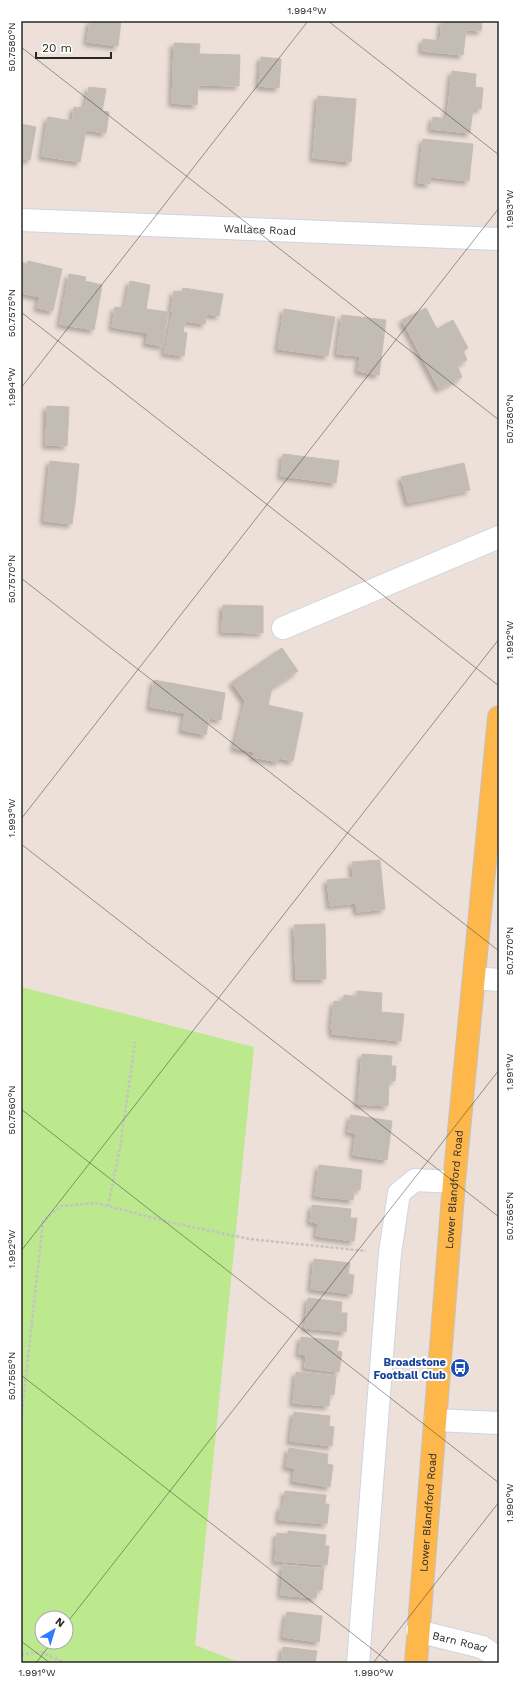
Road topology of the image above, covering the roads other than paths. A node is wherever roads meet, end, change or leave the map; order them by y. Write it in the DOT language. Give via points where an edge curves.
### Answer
graph roads {
  1 [pos="21,220"];
  2 [pos="499,239"];
  3 [pos="499,537"];
  4 [pos="283,628"];
  5 [pos="499,716"];
  6 [pos="474,978"];
  7 [pos="499,980"];
  8 [pos="454,1182"];
  9 [pos="435,1420"];
  10 [pos="499,1423"];
  11 [pos="417,1631"];
  12 [pos="499,1658"];
  13 [pos="358,1663"];
  14 [pos="416,1663"];
  1 -- 2 [label="street, Wallace Road"];
  3 -- 4 [label="street"];
  5 -- 6 [label="main road, Lower Blandford Road"];
  6 -- 7 [label="street"];
  6 -- 8 [label="main road, Lower Blandford Road"];
  8 -- 9 [label="main road, Lower Blandford Road"];
  8 -- 13 [label="street" via="415,1180 399,1193 390,1253"];
  9 -- 10 [label="street"];
  9 -- 11 [label="main road, Lower Blandford Road"];
  11 -- 12 [label="street, Barn Road" via="482,1647"];
  11 -- 14 [label="main road, Lower Blandford Road"];
}
